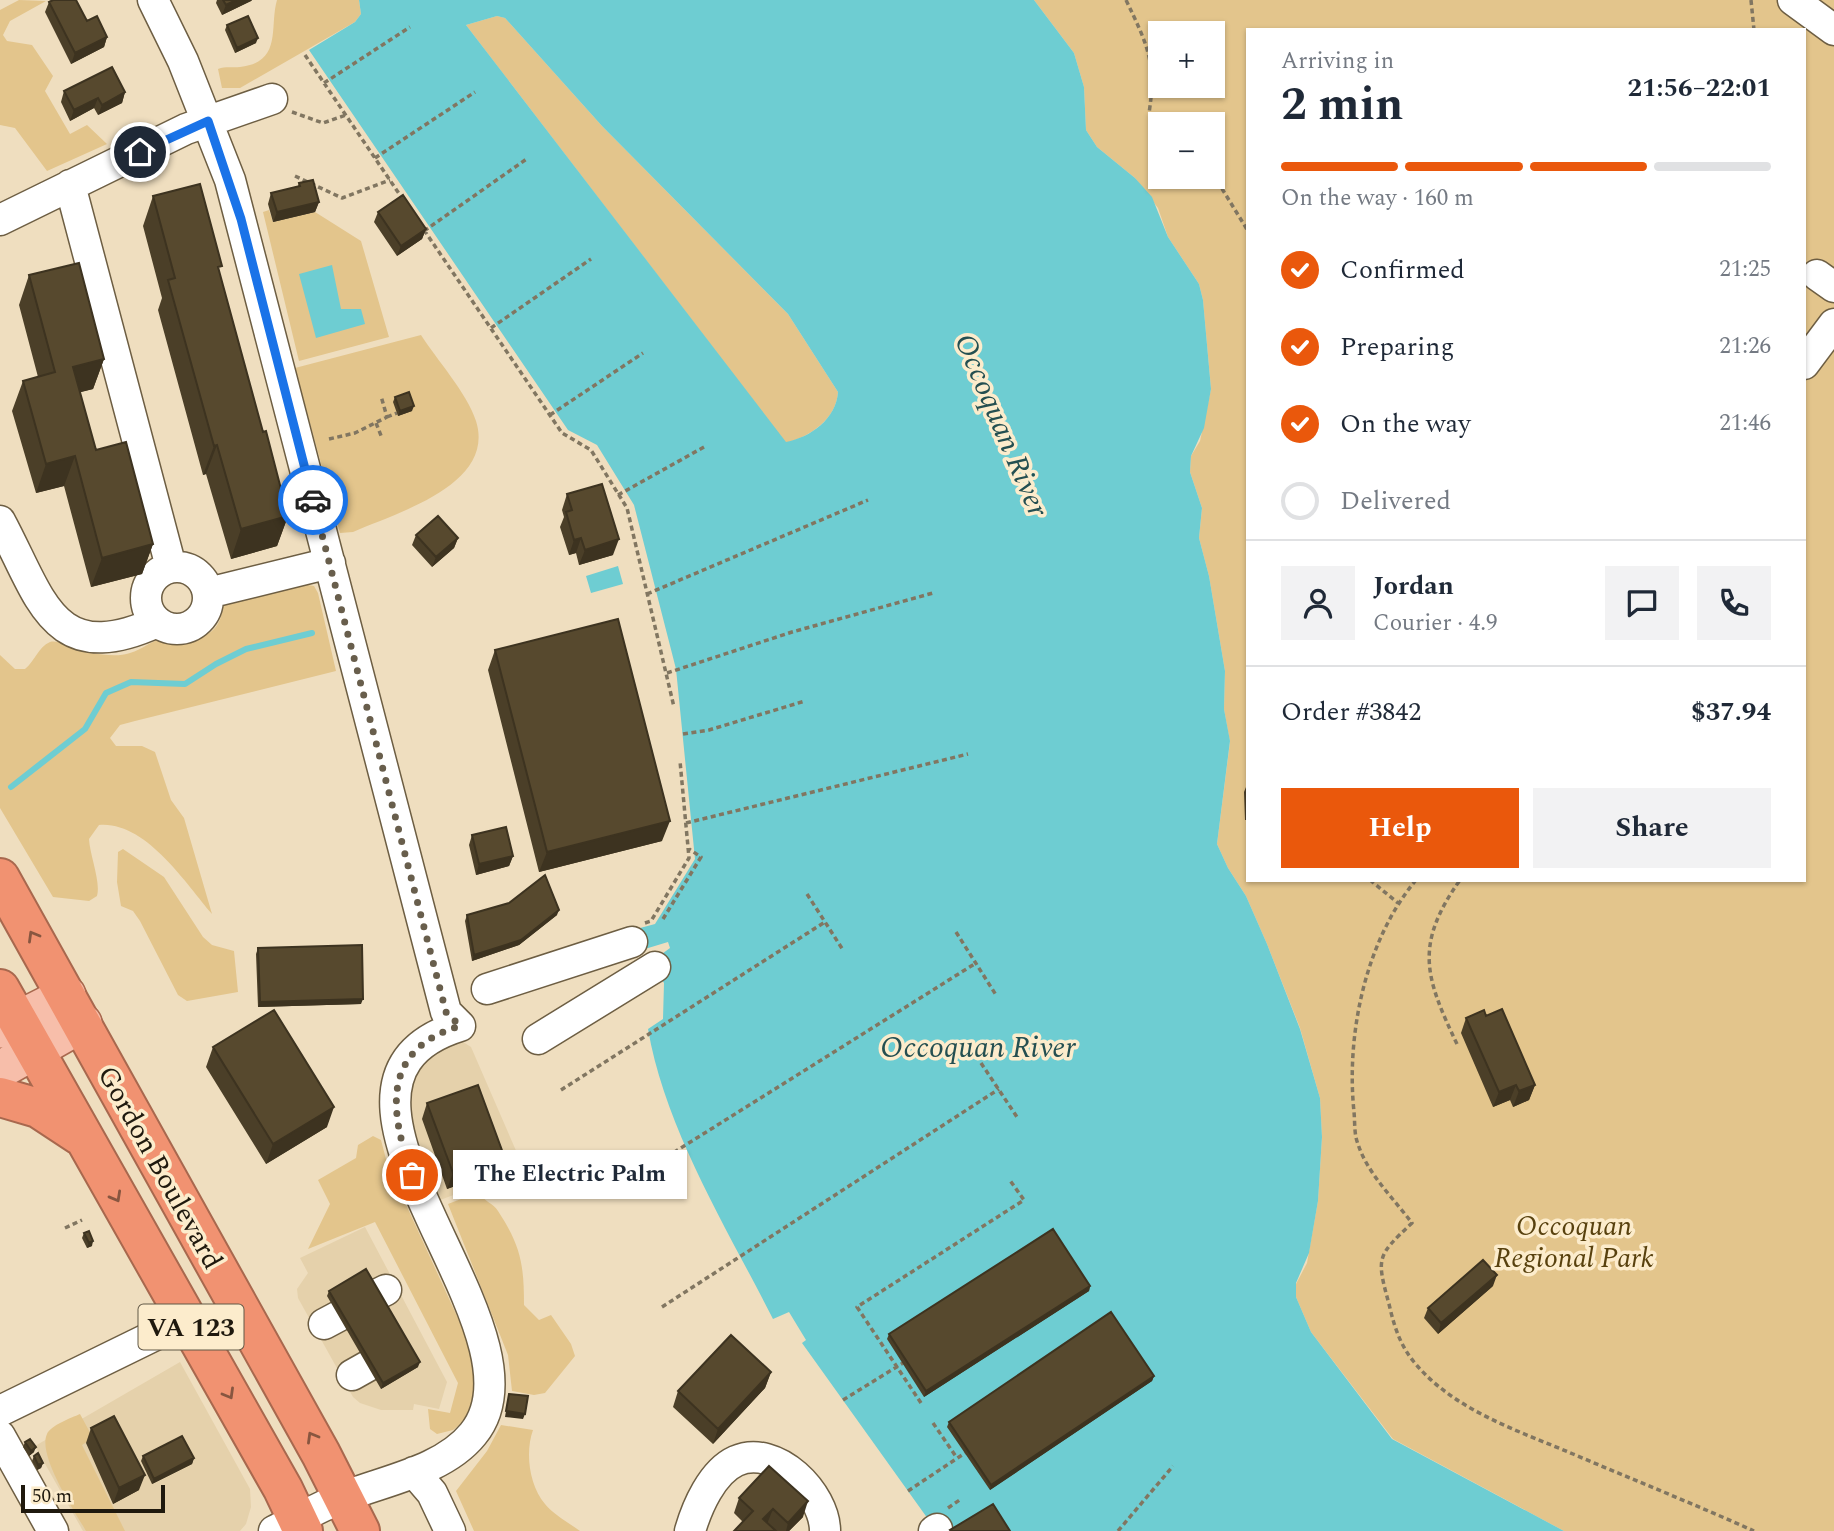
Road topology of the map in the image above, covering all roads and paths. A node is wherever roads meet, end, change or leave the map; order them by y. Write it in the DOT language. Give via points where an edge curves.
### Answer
graph roads {
  1 [pos="153,0"];
  2 [pos="1126,0"];
  3 [pos="1751,0"];
  4 [pos="1793,0"];
  5 [pos="410,27"];
  6 [pos="1754,28"];
  7 [pos="1834,30"];
  8 [pos="305,55"];
  9 [pos="324,83"];
  10 [pos="475,92"];
  11 [pos="279,106"];
  12 [pos="1149,112"];
  13 [pos="345,115"];
  14 [pos="208,121"];
  15 [pos="375,158"];
  16 [pos="528,158"];
  17 [pos="295,176"];
  18 [pos="390,180"];
  19 [pos="71,186"];
  20 [pos="1222,189"];
  21 [pos="404,200"];
  22 [pos="0,220"];
  23 [pos="418,220"];
  24 [pos="1246,228"];
  25 [pos="424,230"];
  26 [pos="592,259"];
  27 [pos="1834,324"];
  28 [pos="491,328"];
  29 [pos="643,354"];
  30 [pos="1806,361"];
  31 [pos="381,396"];
  32 [pos="397,413"];
  33 [pos="550,415"];
  34 [pos="387,417"];
  35 [pos="376,423"];
  36 [pos="382,438"];
  37 [pos="329,439"];
  38 [pos="704,447"];
  39 [pos="618,495"];
  40 [pos="868,500"];
  41 [pos="0,521"];
  42 [pos="330,563"];
  43 [pos="170,568"];
  44 [pos="208,593"];
  45 [pos="933,593"];
  46 [pos="648,594"];
  47 [pos="157,622"];
  48 [pos="666,673"];
  49 [pos="804,701"];
  50 [pos="674,706"];
  51 [pos="682,734"];
  52 [pos="968,754"];
  53 [pos="680,761"];
  54 [pos="686,823"];
  55 [pos="689,849"];
  56 [pos="0,878"];
  57 [pos="1373,882"];
  58 [pos="1415,882"];
  59 [pos="1459,882"];
  60 [pos="807,894"];
  61 [pos="1399,903"];
  62 [pos="663,919"];
  63 [pos="825,922"];
  64 [pos="956,932"];
  65 [pos="636,933"];
  66 [pos="843,950"];
  67 [pos="976,963"];
  68 [pos="655,967"];
  69 [pos="487,989"];
  70 [pos="996,996"];
  71 [pos="75,1009"];
  72 [pos="13,1022"];
  73 [pos="538,1039"];
  74 [pos="1457,1044"];
  75 [pos="981,1063"];
  76 [pos="0,1070"];
  77 [pos="561,1090"];
  78 [pos="999,1090"];
  79 [pos="0,1097"];
  80 [pos="1017,1117"];
  81 [pos="82,1137"];
  82 [pos="1009,1179"];
  83 [pos="609,1193"];
  84 [pos="82,1220"];
  85 [pos="65,1228"];
  86 [pos="662,1307"];
  87 [pos="187,1320"];
  88 [pos="903,1363"];
  89 [pos="896,1367"];
  90 [pos="843,1400"];
  91 [pos="921,1403"];
  92 [pos="0,1411"];
  93 [pos="933,1423"];
  94 [pos="0,1436"];
  95 [pos="965,1453"];
  96 [pos="957,1458"];
  97 [pos="1173,1466"];
  98 [pos="414,1472"];
  99 [pos="908,1491"];
  100 [pos="344,1497"];
  101 [pos="301,1528"];
  102 [pos="53,1531"];
  103 [pos="360,1531"];
  104 [pos="450,1531"];
  105 [pos="690,1531"];
  106 [pos="825,1531"];
  107 [pos="1118,1531"];
  108 [pos="1754,1531"];
  1 -- 14 [label="street"];
  2 -- 12 [label="path" via="1151,59"];
  3 -- 6 [label="path"];
  4 -- 7 [label="street"];
  5 -- 9 [label="path"];
  8 -- 9 [label="path"];
  9 -- 13 [label="path"];
  10 -- 15 [label="path"];
  11 -- 13 [label="path" via="323,123"];
  11 -- 14 [label="street"];
  13 -- 15 [label="path"];
  14 -- 19 [label="street"];
  14 -- 42 [label="street" via="241,219"];
  15 -- 18 [label="path"];
  16 -- 25 [label="path"];
  17 -- 18 [label="path" via="342,198"];
  18 -- 21 [label="path"];
  19 -- 22 [label="street"];
  19 -- 43 [label="street"];
  20 -- 24 [label="path"];
  23 -- 25 [label="path"];
  25 -- 28 [label="path"];
  26 -- 28 [label="path"];
  27 -- 30 [label="street"];
  28 -- 33 [label="path"];
  29 -- 33 [label="path"];
  31 -- 34 [label="path"];
  32 -- 34 [label="path"];
  33 -- 39 [label="path" via="562,433 591,450"];
  34 -- 35 [label="path"];
  35 -- 36 [label="path"];
  35 -- 37 [label="path"];
  38 -- 39 [label="path"];
  39 -- 46 [label="path" via="627,508"];
  40 -- 46 [label="path"];
  41 -- 47 [label="street" via="51,614 65,630 114,638"];
  42 -- 44 [label="street"];
  42 -- 98 [label="street" via="446,1012 460,1026 433,1037 407,1063 398,1082 395,1113 412,1175 483,1338 492,1378 489,1403 473,1435"];
  43 -- 44 [label="street" via="190,570"];
  43 -- 47 [label="street" via="148,586 146,605"];
  44 -- 47 [label="street" via="205,612 192,625 174,629"];
  45 -- 48 [label="path"];
  46 -- 48 [label="path"];
  48 -- 50 [label="path"];
  49 -- 51 [label="path"];
  52 -- 54 [label="path"];
  53 -- 54 [label="path"];
  54 -- 55 [label="path"];
  55 -- 62 [label="path" via="701,857"];
  55 -- 65 [label="path" via="689,858 651,921"];
  71 -- 56 [label="highway, Gordon Boulevard / VA 123, one-way"];
  57 -- 61 [label="path"];
  58 -- 61 [label="path"];
  59 -- 74 [label="path" via="1441,908 1429,951 1432,988"];
  60 -- 63 [label="path"];
  61 -- 108 [label="path" via="1371,964 1359,1010 1352,1097 1357,1143 1412,1223 1380,1258 1397,1335 1414,1362 1477,1412"];
  63 -- 66 [label="path"];
  63 -- 77 [label="path"];
  64 -- 67 [label="path"];
  65 -- 69 [label="street"];
  67 -- 70 [label="path"];
  67 -- 83 [label="path"];
  68 -- 73 [label="street"];
  71 -- 72 [label="main road"];
  100 -- 71 [label="highway, Gordon Boulevard / VA 123, one-way"];
  72 -- 76 [label="main road"];
  72 -- 81 [label="highway, Gordon Boulevard / VA 123"];
  75 -- 78 [label="path"];
  78 -- 80 [label="path"];
  78 -- 86 [label="path"];
  79 -- 81 [label="highway" via="38,1108"];
  81 -- 87 [label="highway, Gordon Boulevard / VA 123, one-way"];
  82 -- 89 [label="path" via="1024,1200 857,1307"];
  84 -- 85 [label="path"];
  87 -- 92 [label="street"];
  87 -- 101 [label="highway, Gordon Boulevard / VA 123, one-way"];
  88 -- 89 [label="path"];
  89 -- 90 [label="path"];
  89 -- 91 [label="path"];
  93 -- 96 [label="path"];
  94 -- 102 [label="street"];
  95 -- 96 [label="path"];
  96 -- 99 [label="path"];
  97 -- 107 [label="path"];
  98 -- 100 [label="street"];
  98 -- 104 [label="street" via="432,1493"];
  100 -- 101 [label="street"];
  100 -- 103 [label="highway, Gordon Boulevard / VA 123"];
  105 -- 106 [label="street" via="718,1476 734,1462 749,1458 774,1461 800,1480 820,1505"];
}
